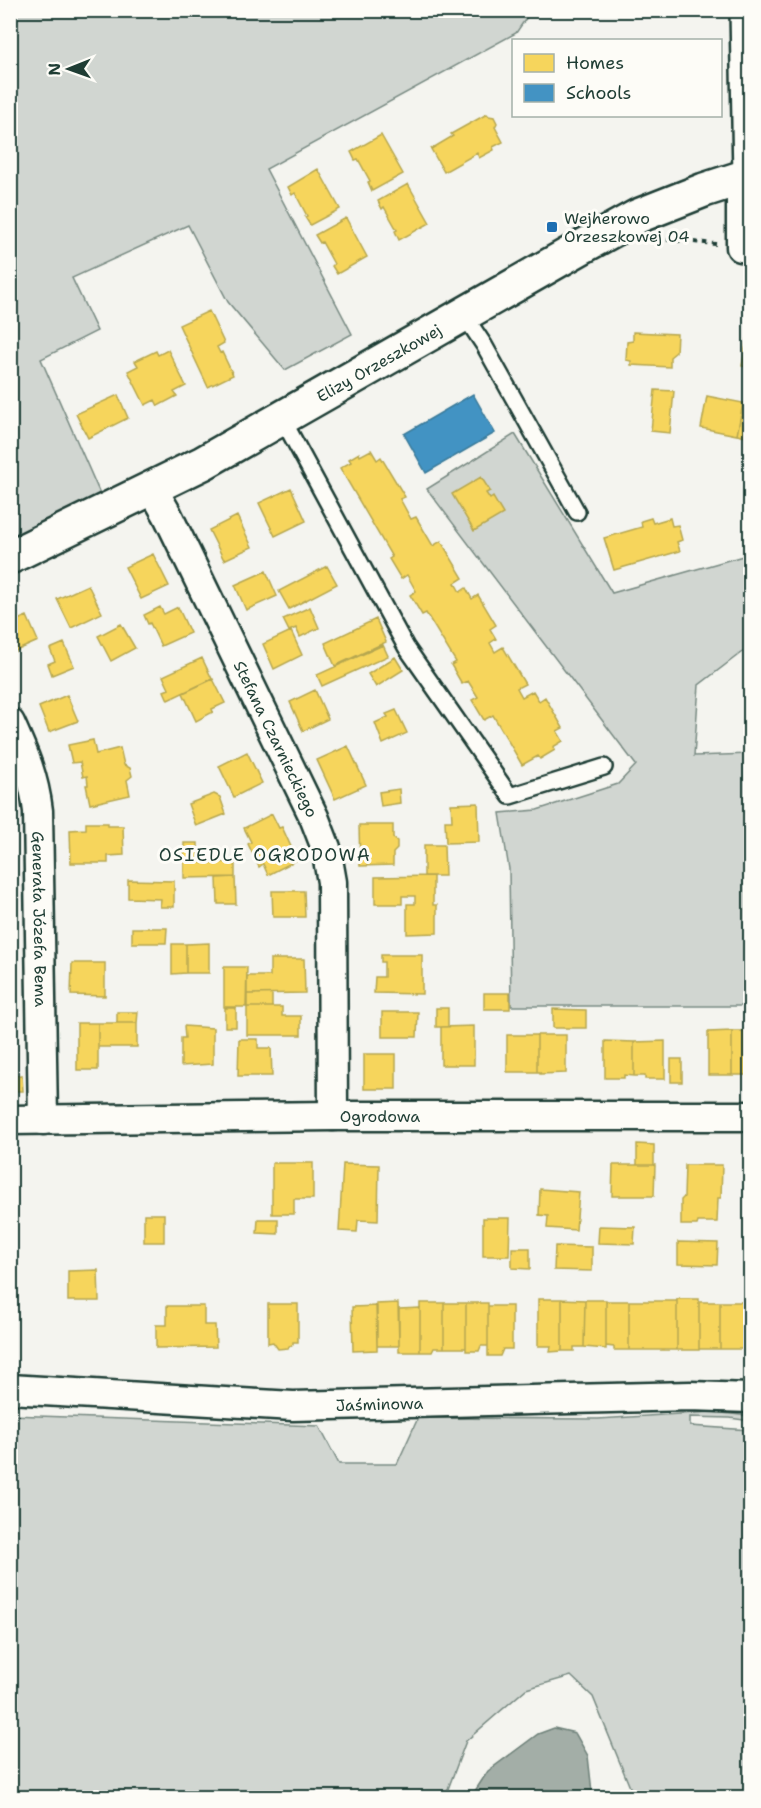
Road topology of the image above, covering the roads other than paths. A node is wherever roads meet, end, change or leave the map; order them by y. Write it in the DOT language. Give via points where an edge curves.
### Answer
graph roads {
  1 [pos="738,10"];
  2 [pos="746,178"];
  3 [pos="746,247"];
  4 [pos="464,315"];
  5 [pos="282,418"];
  6 [pos="152,488"];
  7 [pos="578,512"];
  8 [pos="10,557"];
  9 [pos="10,723"];
  10 [pos="604,767"];
  11 [pos="333,1116"];
  12 [pos="750,1116"];
  13 [pos="10,1120"];
  14 [pos="43,1120"];
  15 [pos="10,1389"];
  16 [pos="750,1398"];
  1 -- 2 [label="lane"];
  2 -- 3 [label="street"];
  2 -- 4 [label="street, Elizy Orzeszkowej" via="639,216"];
  4 -- 5 [label="street, Elizy Orzeszkowej"];
  4 -- 7 [label="lane"];
  5 -- 6 [label="street, Elizy Orzeszkowej"];
  5 -- 10 [label="lane" via="406,648 510,796"];
  6 -- 8 [label="street, Elizy Orzeszkowej"];
  6 -- 11 [label="street, Stefana Czarnieckiego" via="326,848 332,882"];
  9 -- 14 [label="street, Generała Józefa Bema" via="35,785 38,811"];
  11 -- 12 [label="street, Ogrodowa"];
  11 -- 14 [label="street, Ogrodowa"];
  13 -- 14 [label="street, Ogrodowa"];
  15 -- 16 [label="street, Jaśminowa" via="293,1406 690,1395"];
}
